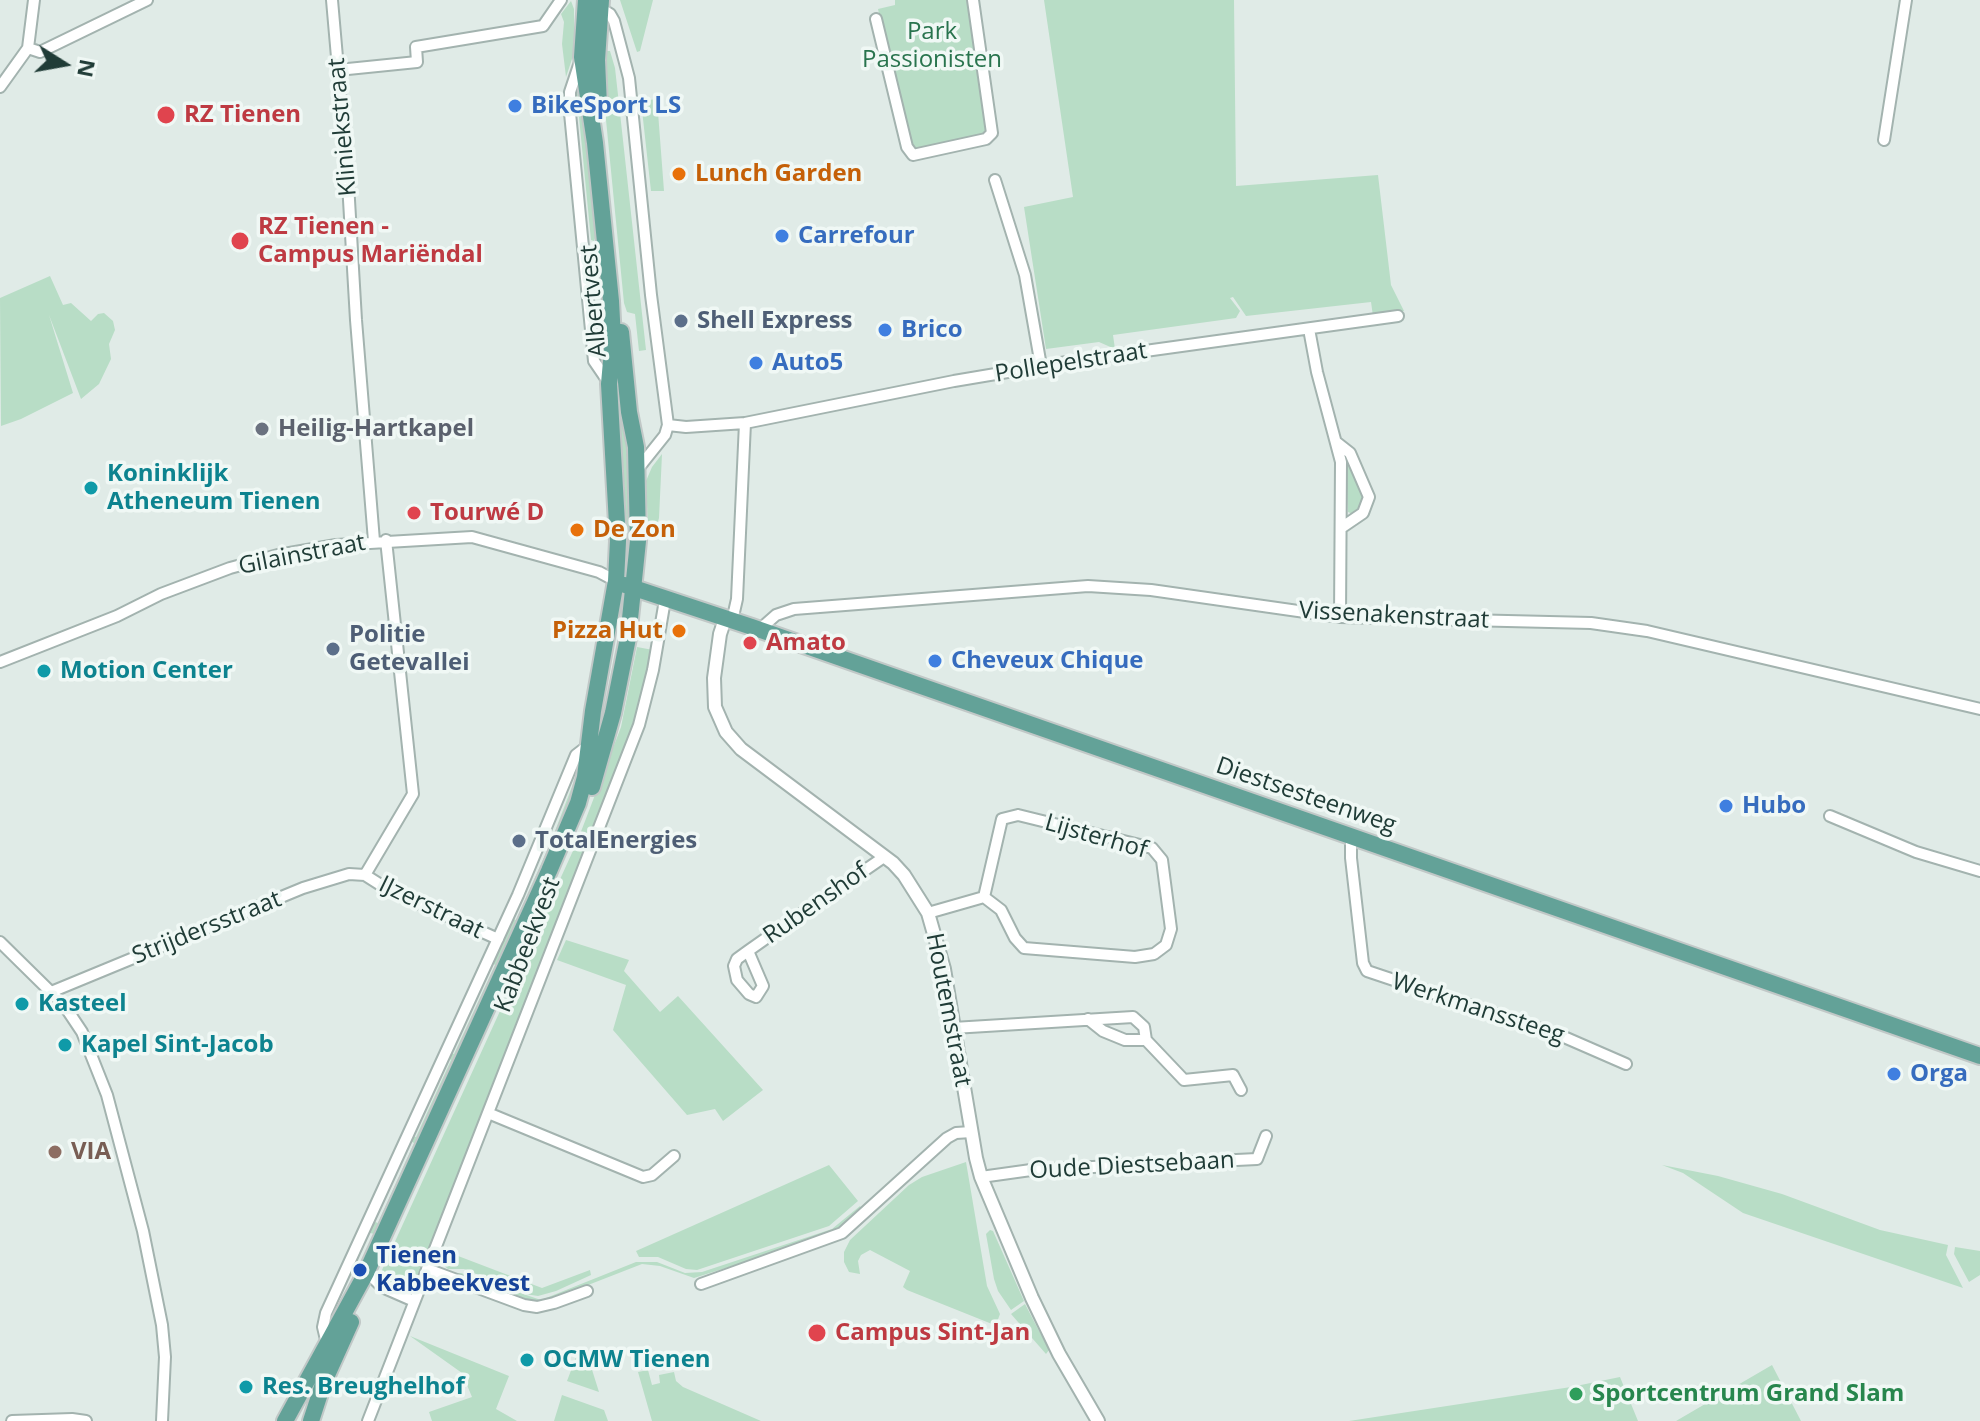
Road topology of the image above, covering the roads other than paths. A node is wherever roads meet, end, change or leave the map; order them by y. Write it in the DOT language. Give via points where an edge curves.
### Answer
graph roads {
  1 [pos="34,0"];
  2 [pos="147,0"];
  3 [pos="332,0"];
  4 [pos="561,0"];
  5 [pos="973,0"];
  6 [pos="1906,0"];
  7 [pos="590,2"];
  8 [pos="876,19"];
  9 [pos="28,48"];
  10 [pos="338,70"];
  11 [pos="0,87"];
  12 [pos="1884,140"];
  13 [pos="995,180"];
  14 [pos="1398,316"];
  15 [pos="1309,329"];
  16 [pos="1041,366"];
  17 [pos="745,423"];
  18 [pos="666,430"];
  19 [pos="1335,441"];
  20 [pos="636,472"];
  21 [pos="1341,528"];
  22 [pos="380,540"];
  23 [pos="616,581"];
  24 [pos="634,590"];
  25 [pos="665,600"];
  26 [pos="1340,617"];
  27 [pos="728,620"];
  28 [pos="759,630"];
  29 [pos="0,662"];
  30 [pos="1980,709"];
  31 [pos="591,743"];
  32 [pos="1830,816"];
  33 [pos="1351,837"];
  34 [pos="884,857"];
  35 [pos="1980,871"];
  36 [pos="365,875"];
  37 [pos="984,897"];
  38 [pos="928,913"];
  39 [pos="498,939"];
  40 [pos="0,942"];
  41 [pos="748,951"];
  42 [pos="51,992"];
  43 [pos="1088,1019"];
  44 [pos="953,1028"];
  45 [pos="1146,1040"];
  46 [pos="1980,1056"];
  47 [pos="1626,1064"];
  48 [pos="1241,1090"];
  49 [pos="488,1113"];
  50 [pos="971,1132"];
  51 [pos="1266,1136"];
  52 [pos="674,1156"];
  53 [pos="981,1177"];
  54 [pos="427,1269"];
  55 [pos="371,1276"];
  56 [pos="701,1284"];
  57 [pos="587,1291"];
  58 [pos="414,1301"];
  59 [pos="327,1344"];
  60 [pos="12,1421"];
  61 [pos="86,1421"];
  62 [pos="162,1421"];
  63 [pos="285,1421"];
  64 [pos="311,1421"];
  65 [pos="368,1421"];
  66 [pos="1098,1421"];
  1 -- 9 [label="street"];
  2 -- 9 [label="street" via="40,52"];
  3 -- 10 [label="street, Kliniekstraat"];
  4 -- 10 [label="street" via="543,26 416,47 417,62"];
  5 -- 8 [label="street" via="992,133 986,139 913,155"];
  6 -- 12 [label="street"];
  7 -- 18 [label="street" via="614,21 629,78"];
  7 -- 20 [label="main road, Albertvest"];
  7 -- 23 [label="main road, Albertvest" via="582,57 610,292"];
  9 -- 11 [label="street"];
  10 -- 22 [label="street, Kliniekstraat"];
  13 -- 16 [label="street" via="1025,275"];
  14 -- 15 [label="street, Pollepelstraat"];
  15 -- 16 [label="street, Pollepelstraat"];
  15 -- 19 [label="street"];
  16 -- 17 [label="street, Pollepelstraat"];
  17 -- 18 [label="street, Pollepelstraat"];
  17 -- 27 [label="street" via="737,599"];
  18 -- 20 [label="street"];
  19 -- 21 [label="street" via="1341,462"];
  19 -- 21 [label="street" via="1350,453 1369,497 1363,513"];
  20 -- 24 [label="main road, Albertvest"];
  21 -- 26 [label="street"];
  22 -- 23 [label="street, Gilainstraat" via="472,537"];
  22 -- 29 [label="street, Gilainstraat" via="290,552 230,568"];
  22 -- 36 [label="street, Kliniekstraat" via="413,794"];
  23 -- 24 [label="main road, Diestsesteenweg"];
  23 -- 31 [label="main road, Kabbeekvest"];
  24 -- 25 [label="main road, Diestsesteenweg"];
  24 -- 55 [label="main road, Kabbeekvest" via="613,713 581,816"];
  25 -- 27 [label="main road, Diestsesteenweg"];
  25 -- 49 [label="street, Kabbeekvest" via="639,725"];
  26 -- 28 [label="street, Vissenakenstraat" via="1088,586 794,609 776,615"];
  26 -- 30 [label="street, Vissenakenstraat" via="1591,623 1647,631"];
  27 -- 28 [label="main road, Diestsesteenweg"];
  27 -- 34 [label="street, Houtemstraat" via="720,634 714,678 715,707 726,732 741,749"];
  28 -- 33 [label="main road, Diestsesteenweg"];
  31 -- 39 [label="street, Kabbeekvest" via="576,755"];
  31 -- 59 [label="main road, Kabbeekvest" via="578,803 549,871 366,1273"];
  32 -- 35 [label="street" via="1916,852"];
  33 -- 46 [label="main road, Diestsesteenweg"];
  33 -- 47 [label="street, Werkmanssteeg" via="1367,971 1564,1037"];
  34 -- 38 [label="street, Houtemstraat" via="904,875"];
  34 -- 41 [label="street, Rubenshof"];
  36 -- 39 [label="street, IJzerstraat"];
  36 -- 42 [label="street, Strijdersstraat" via="349,874 303,888"];
  37 -- 37 [label="street, Lijsterhof" via="1001,910 1024,948 1135,957 1154,954 1166,945 1171,929 1162,860 1152,848 1018,815 1002,819"];
  37 -- 38 [label="street"];
  38 -- 44 [label="street, Houtemstraat"];
  39 -- 59 [label="street, Kabbeekvest" via="326,1313"];
  40 -- 42 [label="street"];
  42 -- 62 [label="street" via="91,1052 143,1231 162,1325"];
  43 -- 44 [label="street"];
  43 -- 45 [label="street" via="1125,1040"];
  43 -- 45 [label="street" via="1133,1017 1144,1027"];
  44 -- 50 [label="street, Houtemstraat"];
  45 -- 48 [label="street" via="1184,1080 1233,1075"];
  49 -- 52 [label="street" via="643,1177"];
  49 -- 54 [label="street, Kabbeekvest"];
  50 -- 53 [label="street, Houtemstraat"];
  50 -- 56 [label="street" via="947,1138 842,1233"];
  51 -- 53 [label="street, Oude Diestsebaan" via="1257,1159"];
  53 -- 66 [label="street, Houtemstraat" via="1032,1298"];
  54 -- 57 [label="street" via="537,1307"];
  54 -- 58 [label="street, Kabbeekvest"];
  55 -- 58 [label="street"];
  55 -- 64 [label="main road, Kabbeekvest"];
  58 -- 65 [label="street, Kabbeekvest"];
  59 -- 63 [label="main road, Kabbeekvest"];
  60 -- 61 [label="street"];
}
